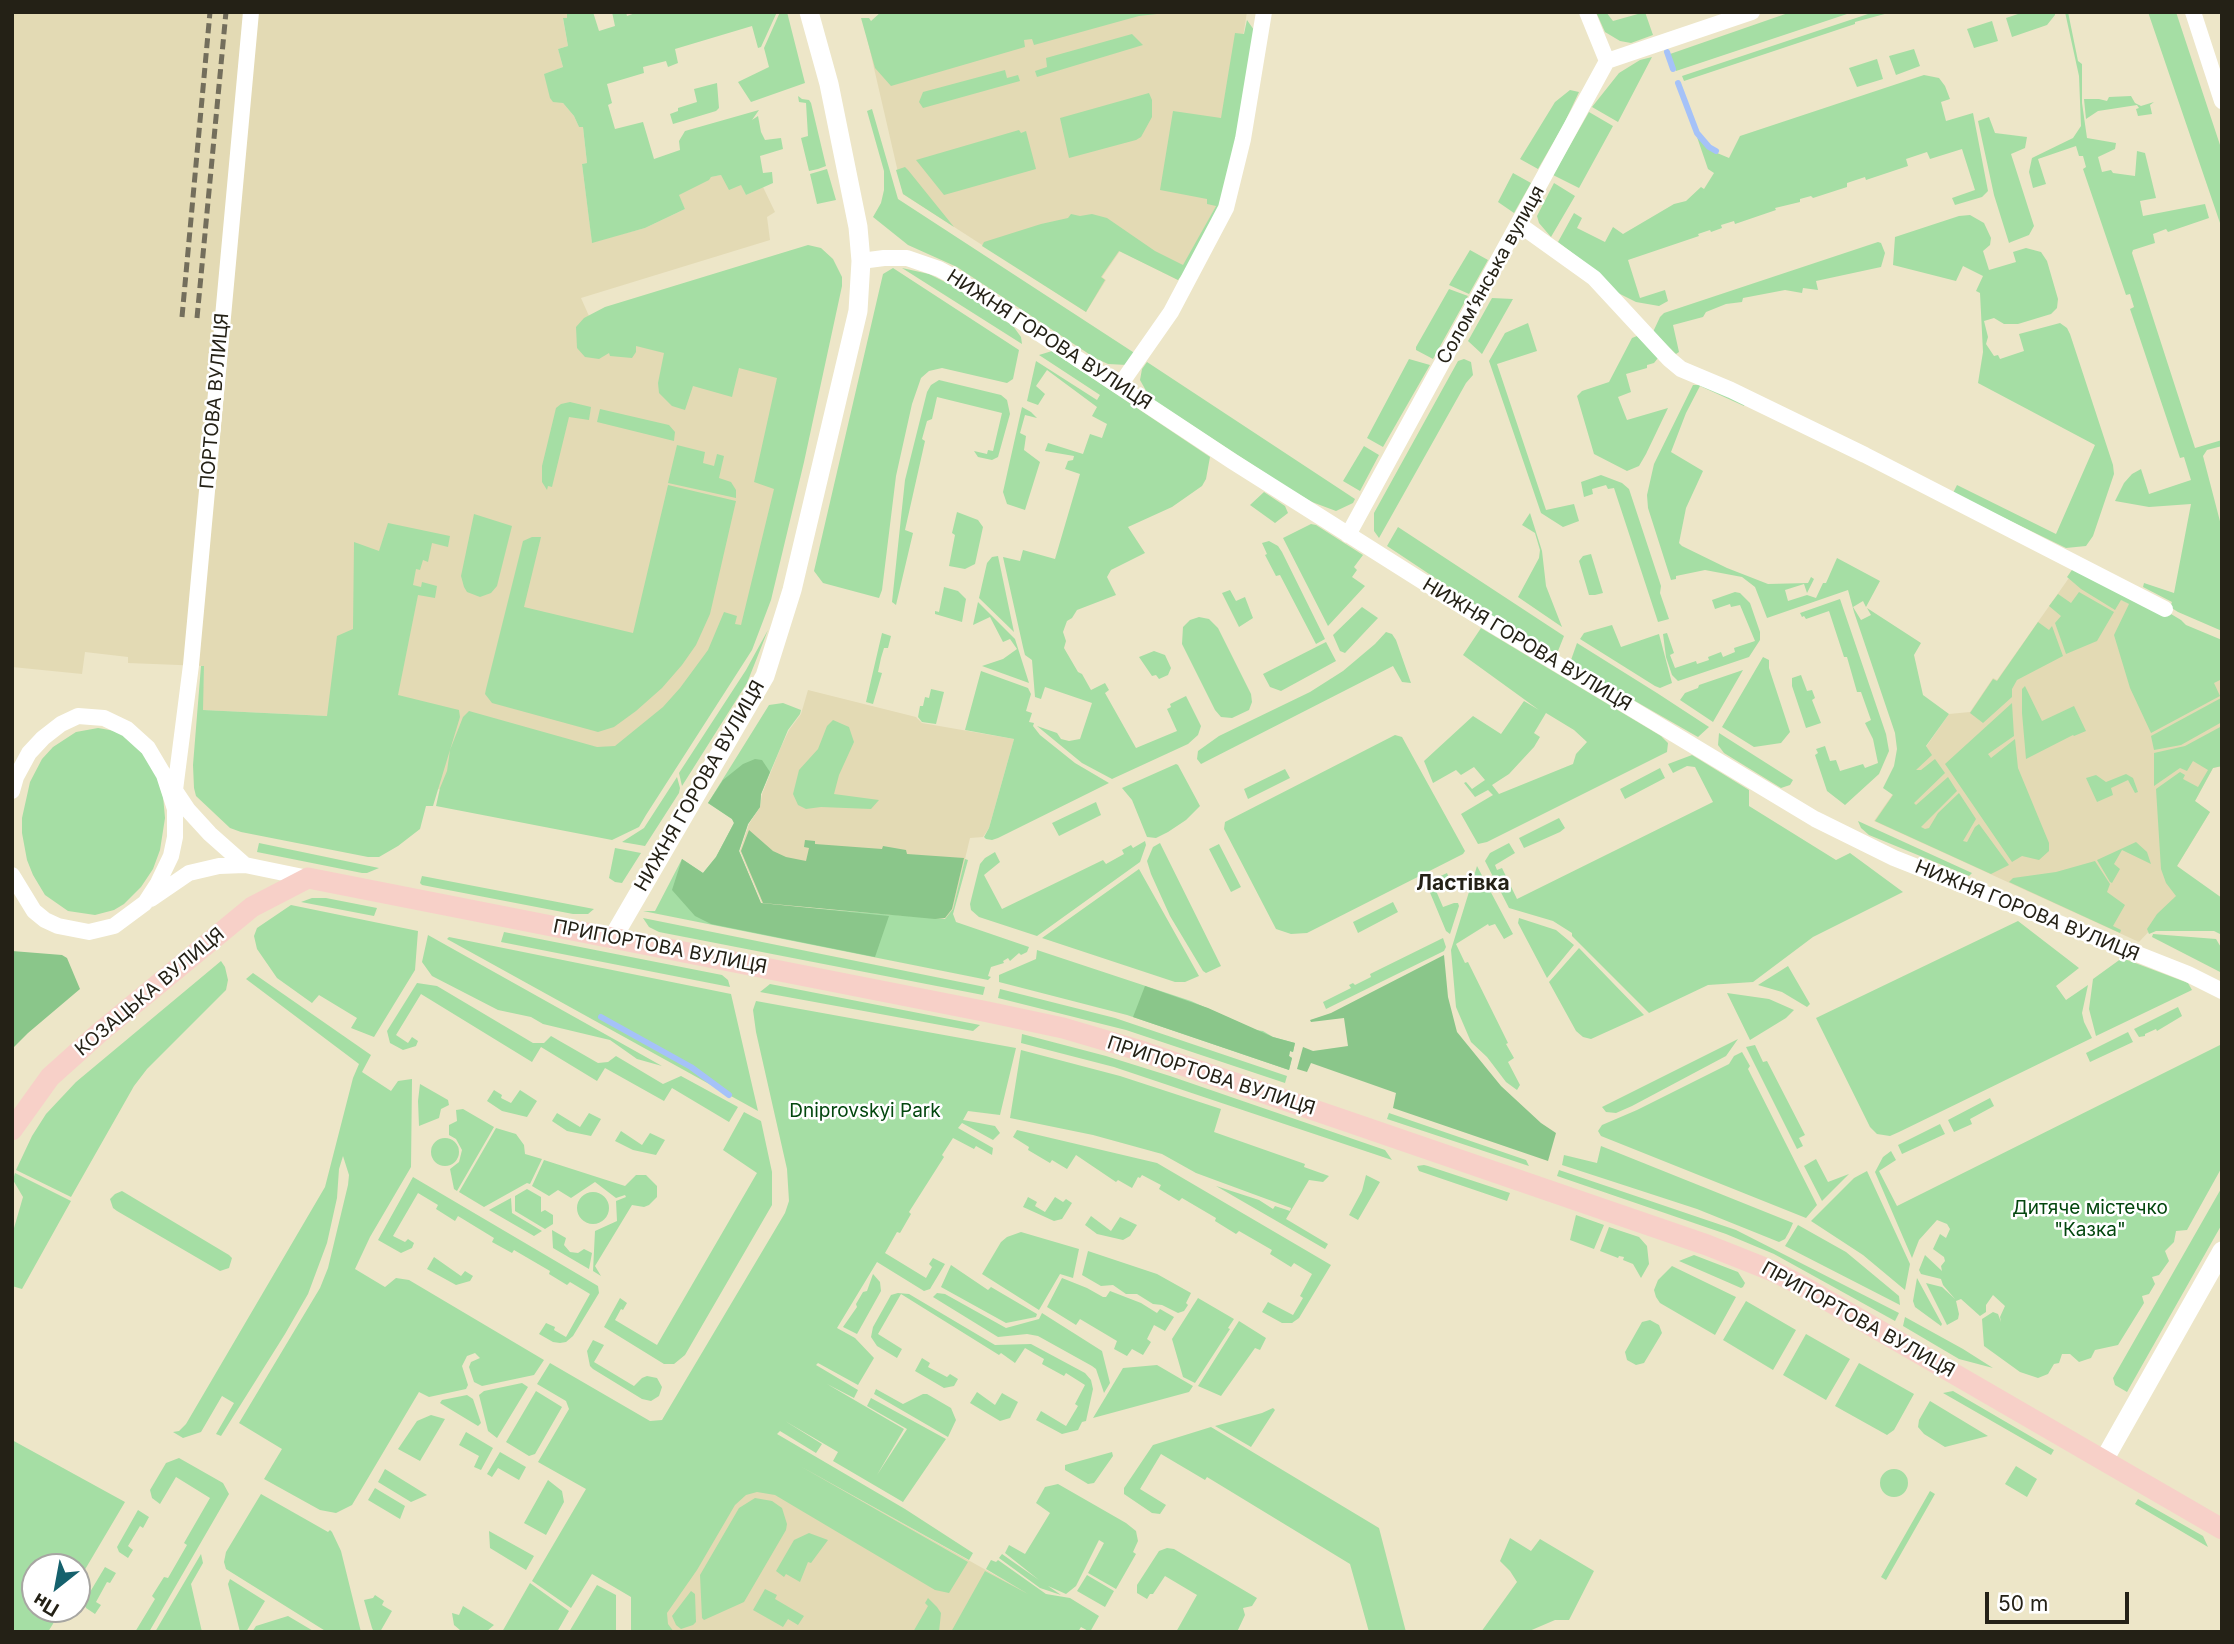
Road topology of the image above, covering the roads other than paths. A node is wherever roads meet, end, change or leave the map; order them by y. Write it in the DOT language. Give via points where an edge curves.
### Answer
graph roads {
  1 [pos="251,12"];
  2 [pos="809,12"];
  3 [pos="1264,12"];
  4 [pos="1587,12"];
  5 [pos="1752,12"];
  6 [pos="2193,12"];
  7 [pos="1607,61"];
  8 [pos="2222,100"];
  9 [pos="1520,225"];
  10 [pos="861,261"];
  11 [pos="1120,385"];
  12 [pos="1348,535"];
  13 [pos="2165,609"];
  14 [pos="164,775"];
  15 [pos="175,790"];
  16 [pos="12,791"];
  17 [pos="245,865"];
  18 [pos="12,875"];
  19 [pos="308,878"];
  20 [pos="145,903"];
  21 [pos="612,939"];
  22 [pos="2222,991"];
  23 [pos="12,1130"];
  24 [pos="2222,1251"];
  25 [pos="2104,1460"];
  26 [pos="2222,1529"];
  1 -- 15 [label="street, ПОРТОВА ВУЛИЦЯ" via="191,665"];
  2 -- 10 [label="street, НИЖНЯ ГОРОВА ВУЛИЦЯ" via="854,204"];
  3 -- 11 [label="street" via="1243,139 1226,208 1171,312"];
  4 -- 7 [label="street"];
  5 -- 7 [label="street"];
  6 -- 8 [label="street"];
  7 -- 9 [label="street, Соломʼянська вулиця"];
  9 -- 12 [label="street, Соломʼянська вулиця"];
  9 -- 13 [label="street" via="1594,278 1675,365 1853,449"];
  10 -- 11 [label="street, НИЖНЯ ГОРОВА ВУЛИЦЯ" via="907,258 939,269"];
  10 -- 21 [label="street, НИЖНЯ ГОРОВА ВУЛИЦЯ" via="860,299 804,542 765,676"];
  11 -- 12 [label="street, НИЖНЯ ГОРОВА ВУЛИЦЯ"];
  12 -- 22 [label="street, НИЖНЯ ГОРОВА ВУЛИЦЯ" via="1568,672 1847,835"];
  14 -- 15 [label="street, ПРИПОРТОВА ВУЛИЦЯ"];
  14 -- 16 [label="street, ПРИПОРТОВА ВУЛИЦЯ" via="148,747 127,729 104,718 78,716 43,737 29,753"];
  14 -- 20 [label="street, ПРИПОРТОВА ВУЛИЦЯ" via="175,809 175,837 171,856"];
  15 -- 17 [label="street, ПРИПОРТОВА ВУЛИЦЯ" via="210,834"];
  17 -- 19 [label="street, ПРИПОРТОВА ВУЛИЦЯ"];
  17 -- 20 [label="street" via="189,873"];
  18 -- 20 [label="street, ПРИПОРТОВА ВУЛИЦЯ" via="34,911 72,929 89,932 114,926"];
  19 -- 21 [label="main road, ПРИПОРТОВА ВУЛИЦЯ"];
  19 -- 23 [label="main road, КОЗАЦЬКА ВУЛИЦЯ" via="252,907 99,1033 50,1077"];
  21 -- 25 [label="main road, ПРИПОРТОВА ВУЛИЦЯ" via="1063,1028 1684,1236 1806,1288"];
  24 -- 25 [label="street"];
  25 -- 26 [label="main road, ПРИПОРТОВА ВУЛИЦЯ"];
}
